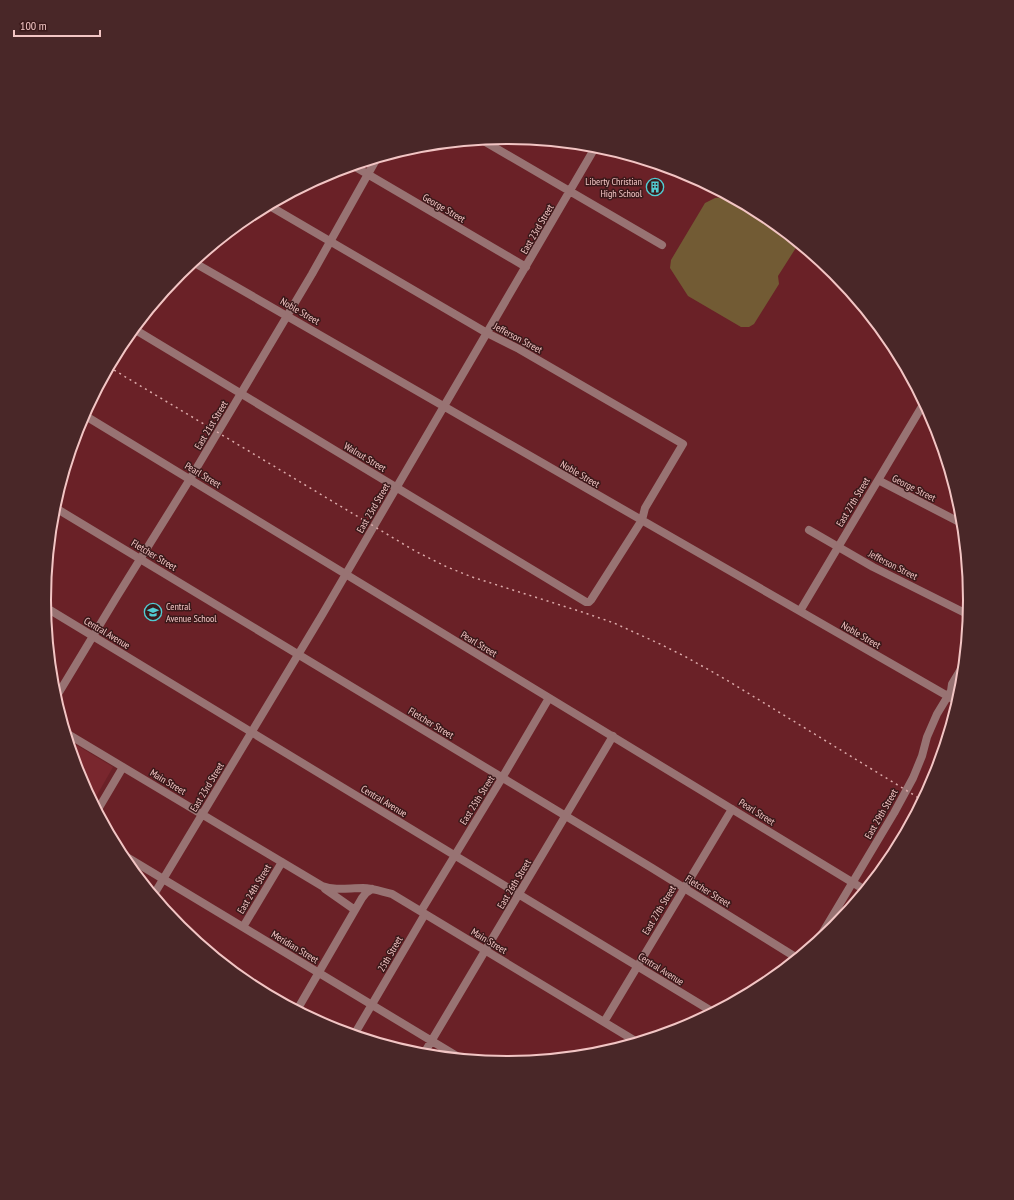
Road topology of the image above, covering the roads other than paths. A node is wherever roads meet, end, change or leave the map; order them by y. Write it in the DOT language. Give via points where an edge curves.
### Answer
graph roads {
  1 [pos="490,145"];
  2 [pos="592,152"];
  3 [pos="373,164"];
  4 [pos="358,169"];
  5 [pos="368,174"];
  6 [pos="570,191"];
  7 [pos="274,208"];
  8 [pos="331,242"];
  9 [pos="662,246"];
  10 [pos="198,265"];
  11 [pos="526,267"];
  12 [pos="287,316"];
  13 [pos="138,332"];
  14 [pos="487,333"];
  15 [pos="241,394"];
  16 [pos="444,406"];
  17 [pos="921,409"];
  18 [pos="89,418"];
  19 [pos="190,479"];
  20 [pos="878,480"];
  21 [pos="396,488"];
  22 [pos="60,511"];
  23 [pos="642,520"];
  24 [pos="956,521"];
  25 [pos="809,530"];
  26 [pos="838,547"];
  27 [pos="140,559"];
  28 [pos="346,574"];
  29 [pos="51,611"];
  30 [pos="800,611"];
  31 [pos="963,612"];
  32 [pos="93,636"];
  33 [pos="299,654"];
  34 [pos="956,677"];
  35 [pos="61,691"];
  36 [pos="953,691"];
  37 [pos="950,694"];
  38 [pos="952,696"];
  39 [pos="549,698"];
  40 [pos="252,732"];
  41 [pos="613,736"];
  42 [pos="72,737"];
  43 [pos="123,767"];
  44 [pos="502,778"];
  45 [pos="100,806"];
  46 [pos="732,809"];
  47 [pos="202,814"];
  48 [pos="565,817"];
  49 [pos="454,855"];
  50 [pos="134,861"];
  51 [pos="282,862"];
  52 [pos="163,879"];
  53 [pos="853,882"];
  54 [pos="322,886"];
  55 [pos="861,887"];
  56 [pos="684,888"];
  57 [pos="372,889"];
  58 [pos="156,891"];
  59 [pos="519,894"];
  60 [pos="355,910"];
  61 [pos="423,913"];
  62 [pos="829,922"];
  63 [pos="243,927"];
  64 [pos="485,951"];
  65 [pos="793,955"];
  66 [pos="637,966"];
  67 [pos="319,972"];
  68 [pos="372,1005"];
  69 [pos="299,1006"];
  70 [pos="709,1009"];
  71 [pos="604,1022"];
  72 [pos="357,1031"];
  73 [pos="631,1038"];
  74 [pos="431,1041"];
  75 [pos="427,1049"];
  76 [pos="450,1052"];
  1 -- 6 [label="street"];
  2 -- 6 [label="street, East 23rd Street"];
  3 -- 5 [label="street, East 21st Street"];
  4 -- 5 [label="street, George Street"];
  5 -- 8 [label="street, East 21st Street"];
  5 -- 11 [label="street, George Street"];
  6 -- 9 [label="street"];
  6 -- 11 [label="street, East 23rd Street"];
  7 -- 8 [label="street, Jefferson Street"];
  8 -- 12 [label="street, East 21st Street"];
  8 -- 14 [label="street, Jefferson Street"];
  10 -- 12 [label="street, Noble Street"];
  11 -- 14 [label="street, East 23rd Street"];
  12 -- 15 [label="street, East 21st Street"];
  12 -- 16 [label="street, Noble Street"];
  13 -- 15 [label="street, Walnut Street"];
  14 -- 16 [label="street, East 23rd Street"];
  14 -- 23 [label="street, Jefferson Street" via="684,444 645,508"];
  15 -- 19 [label="street, East 21st Street"];
  15 -- 21 [label="street, Walnut Street"];
  16 -- 21 [label="street, East 23rd Street"];
  16 -- 23 [label="street, Noble Street"];
  17 -- 20 [label="street, East 27th Street"];
  18 -- 19 [label="street, Pearl Street"];
  19 -- 27 [label="street, East 21st Street"];
  19 -- 28 [label="street, Pearl Street"];
  20 -- 24 [label="street, George Street"];
  20 -- 26 [label="street, East 27th Street"];
  21 -- 23 [label="street, Walnut Street" via="586,602 591,600"];
  21 -- 28 [label="street, East 23rd Street"];
  22 -- 27 [label="street, Fletcher Street"];
  23 -- 30 [label="street, Noble Street"];
  25 -- 26 [label="street, Jefferson Street"];
  26 -- 30 [label="street, East 27th Street"];
  26 -- 31 [label="street, Jefferson Street"];
  27 -- 32 [label="street, East 21st Street"];
  27 -- 33 [label="street, Fletcher Street"];
  28 -- 33 [label="street, East 23rd Street"];
  28 -- 39 [label="street, Pearl Street"];
  29 -- 32 [label="street, Central Avenue"];
  30 -- 37 [label="street, Noble Street"];
  32 -- 35 [label="street, East 21st Street"];
  32 -- 40 [label="street, Central Avenue"];
  33 -- 40 [label="street, East 23rd Street"];
  33 -- 44 [label="street, Fletcher Street"];
  34 -- 37 [label="street, East 29th Street"];
  36 -- 37 [label="street, East 29th Street"];
  37 -- 38 [label="street, Noble Street"];
  37 -- 53 [label="street, East 29th Street" via="927,736 913,778"];
  39 -- 41 [label="street, Pearl Street"];
  39 -- 44 [label="street, East 25th Street"];
  40 -- 47 [label="street, East 23rd Street"];
  40 -- 49 [label="street, Central Avenue"];
  41 -- 46 [label="street, Pearl Street"];
  41 -- 48 [label="street, East 26th Street"];
  42 -- 43 [label="street, Main Street"];
  43 -- 45 [label="street"];
  43 -- 47 [label="street, Main Street"];
  44 -- 48 [label="street, Fletcher Street"];
  44 -- 49 [label="street, East 25th Street"];
  46 -- 53 [label="street, Pearl Street"];
  46 -- 56 [label="street, East 27th Street"];
  47 -- 51 [label="street, Main Street"];
  47 -- 52 [label="street, East 23rd Street"];
  48 -- 56 [label="street, Fletcher Street"];
  48 -- 59 [label="street, East 26th Street"];
  49 -- 59 [label="street, Central Avenue"];
  49 -- 61 [label="street, East 25th Street"];
  50 -- 52 [label="street, Meridian Street"];
  51 -- 54 [label="street, Main Street"];
  51 -- 63 [label="street, East 24th Street"];
  52 -- 58 [label="street, East 23rd Street"];
  52 -- 63 [label="street, Meridian Street"];
  53 -- 55 [label="street, Pearl Street"];
  53 -- 62 [label="street, East 29th Street"];
  54 -- 57 [label="street, Main Street" via="335,890"];
  54 -- 60 [label="street, Main Street"];
  56 -- 65 [label="street, Fletcher Street"];
  56 -- 66 [label="street, East 27th Street"];
  57 -- 60 [label="street"];
  57 -- 61 [label="street, Main Street" via="392,894"];
  59 -- 64 [label="street, East 26th Street"];
  59 -- 66 [label="street, Central Avenue"];
  60 -- 67 [label="street"];
  61 -- 64 [label="street, Main Street"];
  61 -- 68 [label="street, 25th Street"];
  63 -- 67 [label="street, Meridian Street"];
  64 -- 71 [label="street, Main Street"];
  64 -- 74 [label="street, East 26th Street"];
  66 -- 70 [label="street, Central Avenue"];
  66 -- 71 [label="street, East 27th Street"];
  67 -- 68 [label="street, Meridian Street"];
  67 -- 69 [label="street"];
  68 -- 72 [label="street, 25th Street"];
  68 -- 74 [label="street, Meridian Street"];
  71 -- 73 [label="street, Main Street"];
  74 -- 75 [label="street, East 26th Street"];
  74 -- 76 [label="street, Meridian Street"];
}
